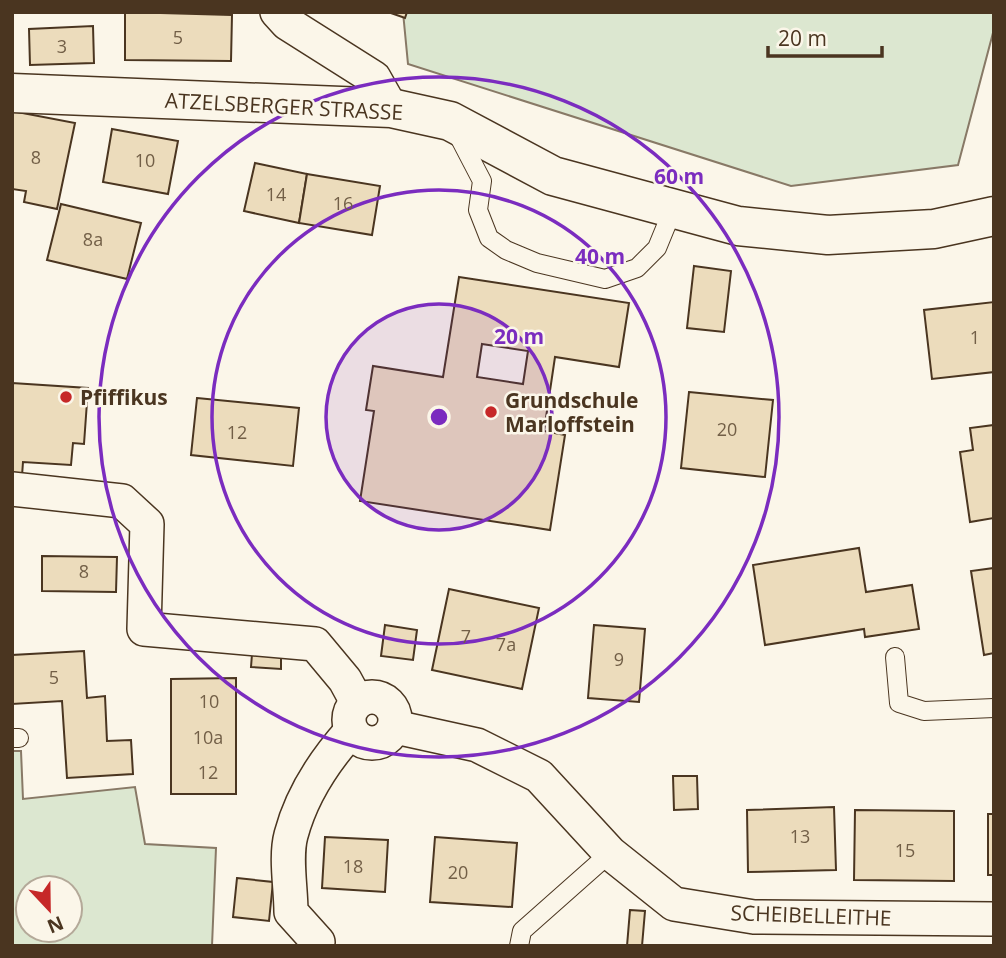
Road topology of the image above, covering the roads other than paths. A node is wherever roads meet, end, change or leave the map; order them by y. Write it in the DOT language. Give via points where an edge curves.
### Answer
graph roads {
  1 [pos="277,12"];
  2 [pos="12,93"];
  3 [pos="391,108"];
  4 [pos="450,121"];
  5 [pos="673,209"];
  6 [pos="994,216"];
  7 [pos="12,489"];
  8 [pos="895,657"];
  9 [pos="994,708"];
  10 [pos="354,717"];
  11 [pos="610,853"];
  12 [pos="994,919"];
  13 [pos="318,942"];
  14 [pos="519,946"];
  1 -- 3 [label="street" via="374,78"];
  2 -- 3 [label="street, ATZELSBERGER STRASSE"];
  3 -- 4 [label="street, ATZELSBERGER STRASSE"];
  4 -- 5 [label="street, ATZELSBERGER STRASSE" via="553,176"];
  4 -- 5 [label="lane" via="482,181 478,210 489,238 537,263 605,279 637,268 657,248"];
  5 -- 6 [label="street, ATZELSBERGER STRASSE" via="738,226 828,235 933,229"];
  7 -- 10 [label="street" via="122,501 146,524 144,629 315,644 345,680"];
  8 -- 9 [label="lane" via="899,704 924,711"];
  10 -- 11 [label="street, SCHEIBELLEITHE" via="362,741 382,741 395,727 477,745 539,776"];
  10 -- 13 [label="street" via="311,786 290,836 291,912"];
  11 -- 12 [label="street, SCHEIBELLEITHE" via="674,904 754,917"];
  11 -- 14 [label="lane" via="522,931"];
}
